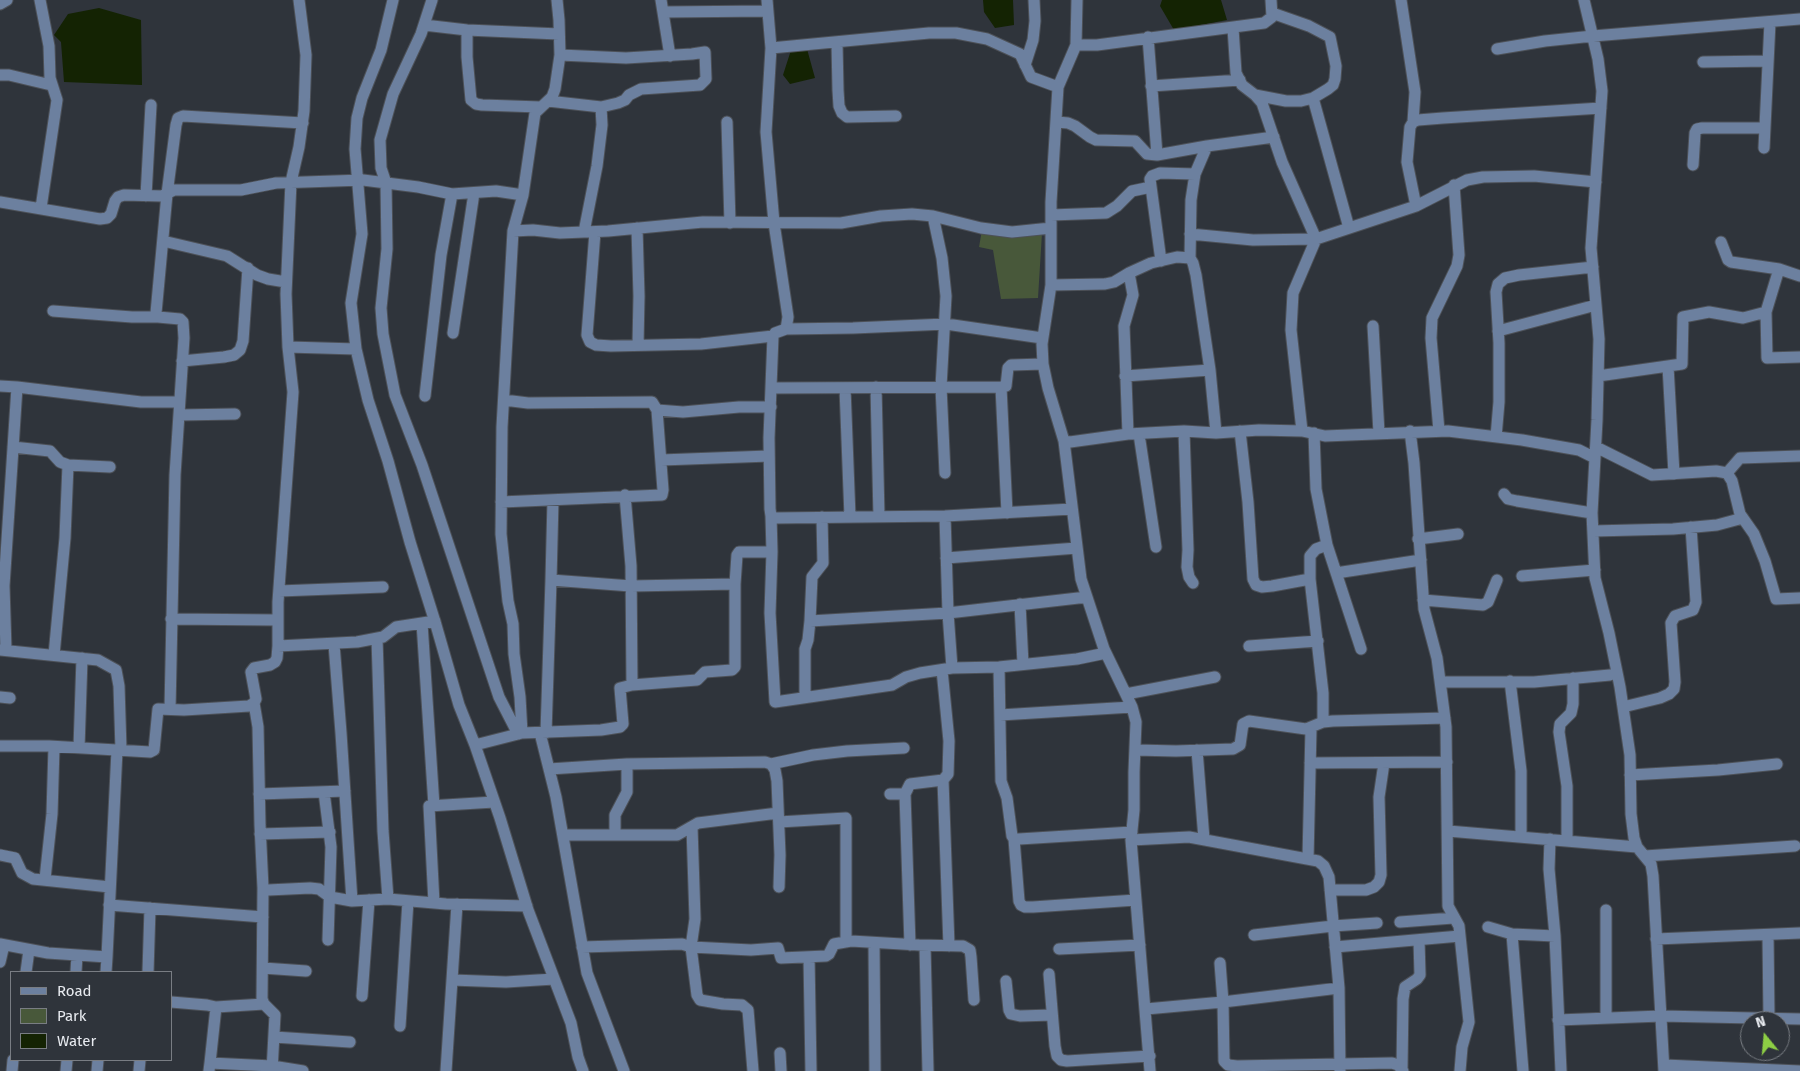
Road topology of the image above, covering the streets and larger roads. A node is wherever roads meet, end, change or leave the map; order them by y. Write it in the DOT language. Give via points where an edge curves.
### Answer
graph roads {
  1 [pos="7,0"];
  2 [pos="40,0"];
  3 [pos="299,0"];
  4 [pos="393,0"];
  5 [pos="432,0"];
  6 [pos="557,0"];
  7 [pos="1034,0"];
  8 [pos="1077,0"];
  9 [pos="1270,0"];
  10 [pos="1401,0"];
  11 [pos="1584,0"];
  12 [pos="0,4"];
  13 [pos="662,6"];
  14 [pos="768,6"];
  15 [pos="1272,13"];
  16 [pos="1800,19"];
  17 [pos="1770,22"];
  18 [pos="424,25"];
  19 [pos="1233,28"];
  20 [pos="467,30"];
  21 [pos="559,34"];
  22 [pos="1593,36"];
  23 [pos="1148,37"];
  24 [pos="837,42"];
  25 [pos="1076,45"];
  26 [pos="771,48"];
  27 [pos="1498,49"];
  28 [pos="560,55"];
  29 [pos="670,56"];
  30 [pos="1768,61"];
  31 [pos="1703,62"];
  32 [pos="1025,65"];
  33 [pos="0,75"];
  34 [pos="1240,80"];
  35 [pos="51,85"];
  36 [pos="1151,86"];
  37 [pos="1058,87"];
  38 [pos="1255,95"];
  39 [pos="1313,98"];
  40 [pos="544,104"];
  41 [pos="151,105"];
  42 [pos="601,107"];
  43 [pos="1601,108"];
  44 [pos="896,116"];
  45 [pos="727,122"];
  46 [pos="1057,122"];
  47 [pos="1412,122"];
  48 [pos="303,123"];
  49 [pos="1765,128"];
  50 [pos="1274,137"];
  51 [pos="1207,146"];
  52 [pos="1764,148"];
  53 [pos="1156,155"];
  54 [pos="1693,165"];
  55 [pos="1195,174"];
  56 [pos="360,180"];
  57 [pos="291,182"];
  58 [pos="382,182"];
  59 [pos="1596,182"];
  60 [pos="1454,185"];
  61 [pos="1151,187"];
  62 [pos="474,193"];
  63 [pos="167,194"];
  64 [pos="452,194"];
  65 [pos="146,196"];
  66 [pos="523,196"];
  67 [pos="0,202"];
  68 [pos="1416,206"];
  69 [pos="41,208"];
  70 [pos="1051,215"];
  71 [pos="933,216"];
  72 [pos="730,222"];
  73 [pos="774,223"];
  74 [pos="638,228"];
  75 [pos="1051,228"];
  76 [pos="1348,228"];
  77 [pos="513,231"];
  78 [pos="589,232"];
  79 [pos="1190,234"];
  80 [pos="1316,239"];
  81 [pos="163,241"];
  82 [pos="1721,242"];
  83 [pos="1190,258"];
  84 [pos="1161,261"];
  85 [pos="1593,266"];
  86 [pos="248,268"];
  87 [pos="1779,268"];
  88 [pos="1129,273"];
  89 [pos="1800,276"];
  90 [pos="286,282"];
  91 [pos="1051,285"];
  92 [pos="1596,305"];
  93 [pos="52,311"];
  94 [pos="1766,312"];
  95 [pos="158,317"];
  96 [pos="946,324"];
  97 [pos="1373,326"];
  98 [pos="786,329"];
  99 [pos="1498,330"];
  100 [pos="453,333"];
  101 [pos="773,336"];
  102 [pos="1042,338"];
  103 [pos="638,345"];
  104 [pos="288,347"];
  105 [pos="356,349"];
  106 [pos="1800,357"];
  107 [pos="182,360"];
  108 [pos="1043,364"];
  109 [pos="1668,366"];
  110 [pos="1210,370"];
  111 [pos="1125,376"];
  112 [pos="1598,376"];
  113 [pos="0,386"];
  114 [pos="17,387"];
  115 [pos="876,387"];
  116 [pos="941,387"];
  117 [pos="1001,387"];
  118 [pos="772,388"];
  119 [pos="845,388"];
  120 [pos="425,396"];
  121 [pos="504,400"];
  122 [pos="179,402"];
  123 [pos="771,408"];
  124 [pos="657,410"];
  125 [pos="235,414"];
  126 [pos="178,415"];
  127 [pos="1184,431"];
  128 [pos="1240,431"];
  129 [pos="1302,431"];
  130 [pos="1410,431"];
  131 [pos="1439,431"];
  132 [pos="1216,433"];
  133 [pos="1314,433"];
  134 [pos="1379,433"];
  135 [pos="1133,434"];
  136 [pos="1496,437"];
  137 [pos="1064,441"];
  138 [pos="13,448"];
  139 [pos="1596,452"];
  140 [pos="769,456"];
  141 [pos="1800,456"];
  142 [pos="661,460"];
  143 [pos="68,465"];
  144 [pos="110,467"];
  145 [pos="945,473"];
  146 [pos="1728,473"];
  147 [pos="1674,474"];
  148 [pos="1504,494"];
  149 [pos="626,495"];
  150 [pos="554,500"];
  151 [pos="501,502"];
  152 [pos="1072,509"];
  153 [pos="1007,513"];
  154 [pos="1592,513"];
  155 [pos="771,516"];
  156 [pos="944,516"];
  157 [pos="822,517"];
  158 [pos="850,517"];
  159 [pos="879,517"];
  160 [pos="1743,518"];
  161 [pos="1692,527"];
  162 [pos="1593,531"];
  163 [pos="1458,534"];
  164 [pos="1418,539"];
  165 [pos="1327,545"];
  166 [pos="1156,547"];
  167 [pos="1077,548"];
  168 [pos="772,552"];
  169 [pos="946,558"];
  170 [pos="1421,560"];
  171 [pos="1595,570"];
  172 [pos="1336,573"];
  173 [pos="1522,576"];
  174 [pos="1310,579"];
  175 [pos="552,580"];
  176 [pos="1497,580"];
  177 [pos="1193,583"];
  178 [pos="735,584"];
  179 [pos="2,586"];
  180 [pos="631,586"];
  181 [pos="383,587"];
  182 [pos="279,591"];
  183 [pos="1087,597"];
  184 [pos="1800,598"];
  185 [pos="1423,600"];
  186 [pos="1020,604"];
  187 [pos="948,613"];
  188 [pos="171,619"];
  189 [pos="277,620"];
  190 [pos="435,621"];
  191 [pos="810,621"];
  192 [pos="422,623"];
  193 [pos="376,638"];
  194 [pos="1318,641"];
  195 [pos="334,644"];
  196 [pos="278,646"];
  197 [pos="1249,646"];
  198 [pos="1361,649"];
  199 [pos="3,650"];
  200 [pos="1106,653"];
  201 [pos="54,655"];
  202 [pos="82,658"];
  203 [pos="1023,664"];
  204 [pos="999,667"];
  205 [pos="947,669"];
  206 [pos="1610,675"];
  207 [pos="1215,677"];
  208 [pos="1573,678"];
  209 [pos="1510,681"];
  210 [pos="1441,682"];
  211 [pos="632,685"];
  212 [pos="1126,694"];
  213 [pos="805,697"];
  214 [pos="254,703"];
  215 [pos="1132,707"];
  216 [pos="1623,707"];
  217 [pos="170,709"];
  218 [pos="1000,715"];
  219 [pos="1446,718"];
  220 [pos="1323,722"];
  221 [pos="1311,728"];
  222 [pos="543,733"];
  223 [pos="517,735"];
  224 [pos="475,745"];
  225 [pos="0,746"];
  226 [pos="54,747"];
  227 [pos="79,748"];
  228 [pos="904,748"];
  229 [pos="119,750"];
  230 [pos="1136,750"];
  231 [pos="1197,750"];
  232 [pos="1447,762"];
  233 [pos="1384,763"];
  234 [pos="627,764"];
  235 [pos="771,764"];
  236 [pos="1310,764"];
  237 [pos="1777,764"];
  238 [pos="549,769"];
  239 [pos="1630,775"];
  240 [pos="943,780"];
  241 [pos="345,791"];
  242 [pos="324,792"];
  243 [pos="259,794"];
  244 [pos="890,794"];
  245 [pos="905,794"];
  246 [pos="494,802"];
  247 [pos="434,806"];
  248 [pos="778,818"];
  249 [pos="692,826"];
  250 [pos="1448,831"];
  251 [pos="330,832"];
  252 [pos="260,834"];
  253 [pos="564,835"];
  254 [pos="615,835"];
  255 [pos="1132,836"];
  256 [pos="1521,837"];
  257 [pos="1014,838"];
  258 [pos="1550,839"];
  259 [pos="1204,840"];
  260 [pos="1567,841"];
  261 [pos="1794,846"];
  262 [pos="1637,847"];
  263 [pos="0,855"];
  264 [pos="1645,856"];
  265 [pos="1308,859"];
  266 [pos="45,879"];
  267 [pos="110,887"];
  268 [pos="779,887"];
  269 [pos="263,888"];
  270 [pos="1330,890"];
  271 [pos="330,896"];
  272 [pos="388,899"];
  273 [pos="352,900"];
  274 [pos="369,900"];
  275 [pos="1136,900"];
  276 [pos="408,901"];
  277 [pos="434,903"];
  278 [pos="457,904"];
  279 [pos="109,905"];
  280 [pos="527,906"];
  281 [pos="150,908"];
  282 [pos="1606,910"];
  283 [pos="263,917"];
  284 [pos="1453,918"];
  285 [pos="1400,922"];
  286 [pos="1377,923"];
  287 [pos="1333,926"];
  288 [pos="1488,927"];
  289 [pos="1800,933"];
  290 [pos="1512,934"];
  291 [pos="1768,935"];
  292 [pos="1254,936"];
  293 [pos="1460,936"];
  294 [pos="1555,936"];
  295 [pos="1656,939"];
  296 [pos="328,940"];
  297 [pos="1419,940"];
  298 [pos="846,942"];
  299 [pos="874,942"];
  300 [pos="2,944"];
  301 [pos="910,945"];
  302 [pos="1140,945"];
  303 [pos="925,946"];
  304 [pos="949,946"];
  305 [pos="582,947"];
  306 [pos="691,947"];
  307 [pos="1335,947"];
  308 [pos="1059,949"];
  309 [pos="29,950"];
  310 [pos="77,955"];
  311 [pos="106,956"];
  312 [pos="808,957"];
  313 [pos="0,962"];
  314 [pos="1220,964"];
  315 [pos="263,968"];
  316 [pos="26,971"];
  317 [pos="76,971"];
  318 [pos="106,971"];
  319 [pos="148,971"];
  320 [pos="306,971"];
  321 [pos="1048,974"];
  322 [pos="554,979"];
  323 [pos="452,980"];
  324 [pos="1006,981"];
  325 [pos="1339,988"];
  326 [pos="362,996"];
  327 [pos="974,1000"];
  328 [pos="172,1002"];
  329 [pos="1223,1002"];
  330 [pos="264,1004"];
  331 [pos="216,1008"];
  332 [pos="1146,1009"];
  333 [pos="1769,1011"];
  334 [pos="1052,1015"];
  335 [pos="1661,1016"];
  336 [pos="1740,1017"];
  337 [pos="1606,1018"];
  338 [pos="1558,1020"];
  339 [pos="400,1026"];
  340 [pos="274,1037"];
  341 [pos="350,1042"];
  342 [pos="780,1053"];
  343 [pos="1150,1056"];
  344 [pos="209,1067"];
  345 [pos="1340,1067"];
  346 [pos="1245,1068"];
  347 [pos="1664,1068"];
  348 [pos="272,1069"];
  349 [pos="1402,1070"];
  350 [pos="1800,1070"];
  351 [pos="303,1071"];
  352 [pos="446,1071"];
  353 [pos="582,1071"];
  354 [pos="624,1071"];
  355 [pos="753,1071"];
  356 [pos="781,1071"];
  357 [pos="811,1071"];
  358 [pos="875,1071"];
  359 [pos="928,1071"];
  360 [pos="1150,1071"];
  361 [pos="1460,1071"];
  362 [pos="1523,1071"];
  363 [pos="1560,1071"];
  1 -- 12 [label="street"];
  2 -- 35 [label="street" via="48,39"];
  3 -- 48 [label="street" via="306,55"];
  4 -- 56 [label="street" via="381,50 357,118 354,149"];
  5 -- 18 [label="street"];
  6 -- 21 [label="street"];
  7 -- 32 [label="street" via="1033,40"];
  8 -- 25 [label="street"];
  9 -- 15 [label="street"];
  10 -- 47 [label="street" via="1415,92"];
  11 -- 22 [label="street"];
  13 -- 14 [label="street"];
  13 -- 29 [label="street"];
  14 -- 26 [label="street"];
  15 -- 19 [label="street" via="1270,20 1264,23"];
  15 -- 39 [label="street" via="1330,37 1336,79 1334,85"];
  16 -- 17 [label="street"];
  17 -- 22 [label="street"];
  17 -- 30 [label="street"];
  18 -- 20 [label="street"];
  18 -- 58 [label="street" via="393,94 382,132 379,152"];
  19 -- 23 [label="street"];
  19 -- 34 [label="street" via="1236,73"];
  20 -- 21 [label="street"];
  20 -- 40 [label="street" via="471,100 482,105"];
  21 -- 28 [label="street"];
  22 -- 27 [label="street"];
  22 -- 43 [label="street" via="1602,91"];
  23 -- 25 [label="street"];
  23 -- 36 [label="street"];
  24 -- 26 [label="street"];
  24 -- 32 [label="street" via="956,33 986,39 1008,48 1020,54"];
  24 -- 44 [label="street" via="839,106 842,113 847,117"];
  25 -- 37 [label="street"];
  26 -- 73 [label="street" via="766,132"];
  28 -- 29 [label="street"];
  28 -- 40 [label="street" via="555,89"];
  29 -- 42 [label="street" via="705,52 704,83 635,91 618,104"];
  30 -- 31 [label="street"];
  30 -- 49 [label="street"];
  32 -- 37 [label="street" via="1032,77"];
  33 -- 35 [label="street"];
  34 -- 36 [label="street"];
  34 -- 38 [label="street"];
  35 -- 69 [label="street" via="57,100"];
  36 -- 53 [label="street"];
  37 -- 46 [label="street"];
  38 -- 39 [label="street" via="1286,101"];
  38 -- 50 [label="street" via="1262,103"];
  39 -- 76 [label="street"];
  40 -- 42 [label="street"];
  40 -- 66 [label="street" via="535,113"];
  41 -- 65 [label="street"];
  42 -- 78 [label="street" via="602,125"];
  43 -- 47 [label="street"];
  43 -- 59 [label="street"];
  45 -- 72 [label="street"];
  46 -- 53 [label="street" via="1075,126 1096,140 1135,141 1147,154"];
  46 -- 70 [label="street"];
  47 -- 68 [label="street" via="1407,162"];
  48 -- 57 [label="street"];
  48 -- 63 [label="street" via="191,116 178,118"];
  49 -- 52 [label="street"];
  49 -- 54 [label="street" via="1698,129 1694,133"];
  50 -- 51 [label="street"];
  50 -- 80 [label="street"];
  51 -- 53 [label="street"];
  51 -- 55 [label="street"];
  55 -- 61 [label="street" via="1154,175 1150,179"];
  55 -- 79 [label="street"];
  56 -- 57 [label="street"];
  56 -- 58 [label="street"];
  56 -- 105 [label="street" via="362,234 351,303"];
  57 -- 63 [label="street" via="241,190 174,190"];
  57 -- 90 [label="street"];
  58 -- 64 [label="street"];
  58 -- 223 [label="street" via="387,249 381,308 395,395 422,465 498,696"];
  59 -- 60 [label="street" via="1534,176 1483,177"];
  59 -- 85 [label="street" via="1591,248"];
  60 -- 68 [label="street"];
  60 -- 131 [label="street" via="1459,255 1432,318"];
  61 -- 70 [label="street" via="1132,191 1106,213"];
  61 -- 84 [label="street"];
  62 -- 64 [label="street"];
  62 -- 66 [label="street"];
  62 -- 100 [label="street"];
  63 -- 65 [label="street"];
  63 -- 81 [label="street"];
  64 -- 120 [label="street" via="441,255"];
  65 -- 69 [label="street" via="118,197 111,214 100,219"];
  66 -- 77 [label="street"];
  67 -- 69 [label="street"];
  68 -- 76 [label="street"];
  70 -- 75 [label="street"];
  71 -- 73 [label="street" via="912,214 842,223"];
  71 -- 75 [label="street" via="1012,232"];
  71 -- 96 [label="street" via="942,258"];
  72 -- 73 [label="street"];
  72 -- 74 [label="street"];
  73 -- 98 [label="street" via="788,317"];
  74 -- 78 [label="street"];
  74 -- 103 [label="street"];
  75 -- 91 [label="street"];
  76 -- 80 [label="street"];
  77 -- 78 [label="street"];
  77 -- 121 [label="street"];
  78 -- 103 [label="street" via="587,335 590,342 596,345"];
  79 -- 80 [label="street" via="1253,240"];
  79 -- 83 [label="street"];
  80 -- 129 [label="street" via="1293,293 1291,330"];
  81 -- 86 [label="street" via="227,256"];
  81 -- 95 [label="street"];
  82 -- 87 [label="street" via="1731,262"];
  83 -- 84 [label="street"];
  83 -- 110 [label="street" via="1196,275"];
  84 -- 88 [label="street"];
  85 -- 92 [label="street"];
  85 -- 99 [label="street" via="1505,278 1498,284 1496,292"];
  86 -- 90 [label="street" via="268,279"];
  86 -- 107 [label="street" via="240,350 224,357"];
  87 -- 89 [label="street"];
  87 -- 94 [label="street"];
  88 -- 91 [label="street" via="1105,284"];
  88 -- 111 [label="street" via="1132,295 1124,326"];
  90 -- 104 [label="street"];
  91 -- 102 [label="street"];
  92 -- 99 [label="street"];
  92 -- 112 [label="street"];
  93 -- 95 [label="street"];
  94 -- 106 [label="street" via="1767,358"];
  94 -- 109 [label="street" via="1743,318 1709,312 1683,317 1682,364"];
  95 -- 107 [label="street" via="183,322"];
  96 -- 98 [label="street"];
  96 -- 102 [label="street"];
  96 -- 116 [label="street"];
  97 -- 134 [label="street"];
  98 -- 101 [label="street"];
  99 -- 136 [label="street"];
  101 -- 103 [label="street" via="701,344"];
  101 -- 118 [label="street"];
  102 -- 108 [label="street"];
  104 -- 105 [label="street"];
  104 -- 182 [label="street" via="292,392"];
  105 -- 190 [label="street" via="368,400"];
  107 -- 122 [label="street"];
  108 -- 117 [label="street" via="1011,365 1006,386"];
  108 -- 137 [label="street"];
  109 -- 112 [label="street"];
  109 -- 147 [label="street"];
  110 -- 111 [label="street"];
  110 -- 132 [label="street"];
  111 -- 135 [label="street"];
  112 -- 139 [label="street"];
  113 -- 114 [label="street"];
  114 -- 122 [label="street" via="141,402"];
  114 -- 138 [label="street"];
  115 -- 116 [label="street"];
  115 -- 119 [label="street"];
  115 -- 159 [label="street"];
  116 -- 117 [label="street"];
  116 -- 145 [label="street"];
  117 -- 153 [label="street"];
  118 -- 119 [label="street"];
  118 -- 123 [label="street"];
  119 -- 158 [label="street"];
  121 -- 124 [label="street" via="652,402"];
  121 -- 151 [label="street"];
  122 -- 126 [label="street"];
  123 -- 124 [label="street"];
  123 -- 140 [label="street"];
  124 -- 142 [label="street"];
  125 -- 126 [label="street"];
  126 -- 188 [label="street"];
  127 -- 132 [label="street"];
  127 -- 135 [label="street"];
  127 -- 177 [label="street" via="1187,568"];
  128 -- 129 [label="street"];
  128 -- 132 [label="street"];
  128 -- 174 [label="street" via="1256,585 1272,586"];
  129 -- 133 [label="street"];
  130 -- 131 [label="street"];
  130 -- 134 [label="street"];
  130 -- 164 [label="street"];
  131 -- 136 [label="street"];
  133 -- 134 [label="street" via="1325,436"];
  133 -- 165 [label="street" via="1316,489"];
  135 -- 137 [label="street"];
  135 -- 166 [label="street"];
  136 -- 139 [label="street"];
  137 -- 152 [label="street"];
  138 -- 143 [label="street" via="50,451 60,462"];
  138 -- 179 [label="street"];
  139 -- 147 [label="street" via="1652,475"];
  139 -- 154 [label="street"];
  140 -- 142 [label="street"];
  140 -- 155 [label="street"];
  141 -- 146 [label="street" via="1740,458"];
  142 -- 149 [label="street" via="662,495"];
  143 -- 144 [label="street"];
  143 -- 201 [label="street"];
  146 -- 147 [label="street" via="1716,470"];
  146 -- 160 [label="street"];
  148 -- 154 [label="street" via="1517,502"];
  149 -- 150 [label="street"];
  149 -- 180 [label="street"];
  150 -- 151 [label="street"];
  150 -- 175 [label="street"];
  151 -- 223 [label="street" via="501,534 520,697"];
  152 -- 153 [label="street"];
  152 -- 167 [label="street"];
  153 -- 156 [label="street"];
  154 -- 162 [label="street"];
  155 -- 157 [label="street"];
  155 -- 168 [label="street"];
  156 -- 159 [label="street"];
  156 -- 169 [label="street"];
  157 -- 158 [label="street"];
  157 -- 191 [label="street" via="823,563 812,577"];
  158 -- 159 [label="street"];
  160 -- 161 [label="street"];
  160 -- 184 [label="street" via="1754,534 1776,599"];
  161 -- 162 [label="street"];
  161 -- 216 [label="street" via="1696,602 1694,610 1675,616 1671,623 1674,690 1660,698"];
  162 -- 171 [label="street"];
  163 -- 164 [label="street"];
  164 -- 170 [label="street"];
  165 -- 172 [label="street"];
  165 -- 174 [label="street" via="1316,549 1310,556"];
  167 -- 169 [label="street"];
  167 -- 183 [label="street"];
  168 -- 178 [label="street" via="739,552"];
  168 -- 213 [label="street" via="770,613 774,702"];
  169 -- 187 [label="street"];
  170 -- 172 [label="street"];
  170 -- 185 [label="street"];
  171 -- 173 [label="street"];
  171 -- 216 [label="street"];
  172 -- 198 [label="street"];
  174 -- 194 [label="street"];
  175 -- 180 [label="street"];
  175 -- 222 [label="street"];
  176 -- 185 [label="street" via="1488,602 1483,605"];
  178 -- 180 [label="street"];
  178 -- 211 [label="street" via="735,667 732,670 705,672 697,680"];
  179 -- 199 [label="street"];
  180 -- 211 [label="street"];
  181 -- 182 [label="street"];
  182 -- 189 [label="street"];
  183 -- 186 [label="street"];
  183 -- 200 [label="street"];
  185 -- 210 [label="street"];
  186 -- 187 [label="street"];
  186 -- 203 [label="street"];
  187 -- 191 [label="street"];
  187 -- 205 [label="street"];
  188 -- 189 [label="street"];
  188 -- 217 [label="street"];
  189 -- 196 [label="street"];
  190 -- 192 [label="street"];
  190 -- 224 [label="street" via="459,705"];
  191 -- 213 [label="street" via="805,650"];
  192 -- 193 [label="street" via="396,627"];
  192 -- 247 [label="street"];
  193 -- 195 [label="street"];
  193 -- 272 [label="street"];
  194 -- 197 [label="street"];
  194 -- 220 [label="street"];
  195 -- 196 [label="street"];
  195 -- 241 [label="street"];
  196 -- 214 [label="street" via="274,662 251,672"];
  199 -- 201 [label="street"];
  200 -- 203 [label="street"];
  200 -- 212 [label="street"];
  201 -- 202 [label="street"];
  202 -- 227 [label="street"];
  202 -- 229 [label="street" via="98,660 116,670"];
  203 -- 204 [label="street"];
  204 -- 205 [label="street"];
  204 -- 218 [label="street"];
  205 -- 213 [label="street" via="913,675 892,685"];
  205 -- 240 [label="street" via="950,766"];
  206 -- 208 [label="street"];
  207 -- 212 [label="street"];
  208 -- 209 [label="street"];
  208 -- 260 [label="street" via="1571,713 1560,724 1559,732 1567,786"];
  209 -- 210 [label="street"];
  209 -- 256 [label="street" via="1521,771"];
  210 -- 219 [label="street"];
  211 -- 222 [label="street" via="620,688 623,724 620,727"];
  212 -- 215 [label="street"];
  214 -- 217 [label="street" via="249,706"];
  214 -- 243 [label="street" via="258,727"];
  215 -- 218 [label="street"];
  215 -- 230 [label="street" via="1136,722"];
  216 -- 239 [label="street"];
  217 -- 229 [label="street" via="158,709 153,751"];
  218 -- 257 [label="street" via="1001,781"];
  219 -- 220 [label="street"];
  219 -- 232 [label="street"];
  220 -- 221 [label="street"];
  221 -- 231 [label="street" via="1249,721 1243,724 1238,747"];
  221 -- 236 [label="street"];
  222 -- 223 [label="street"];
  222 -- 238 [label="street"];
  223 -- 224 [label="street"];
  224 -- 246 [label="street"];
  225 -- 226 [label="street"];
  226 -- 227 [label="street"];
  226 -- 266 [label="street" via="52,814"];
  227 -- 229 [label="street"];
  228 -- 235 [label="street" via="813,755"];
  229 -- 267 [label="street"];
  230 -- 231 [label="street"];
  230 -- 255 [label="street"];
  231 -- 259 [label="street"];
  232 -- 233 [label="street"];
  232 -- 250 [label="street"];
  233 -- 236 [label="street"];
  233 -- 270 [label="street" via="1379,797 1379,882 1366,890"];
  234 -- 235 [label="street"];
  234 -- 238 [label="street"];
  234 -- 254 [label="street" via="627,792 615,815"];
  235 -- 248 [label="street" via="777,781"];
  236 -- 265 [label="street"];
  237 -- 239 [label="street"];
  238 -- 253 [label="street"];
  239 -- 262 [label="street" via="1631,814"];
  240 -- 245 [label="street" via="910,784"];
  240 -- 304 [label="street"];
  241 -- 242 [label="street"];
  241 -- 273 [label="street"];
  242 -- 243 [label="street"];
  242 -- 251 [label="street"];
  243 -- 252 [label="street"];
  244 -- 245 [label="street"];
  245 -- 301 [label="street"];
  246 -- 247 [label="street"];
  246 -- 280 [label="street"];
  247 -- 277 [label="street" via="429,806"];
  248 -- 249 [label="street" via="726,819"];
  248 -- 268 [label="street"];
  248 -- 298 [label="street" via="846,818"];
  249 -- 254 [label="street" via="677,835"];
  249 -- 306 [label="street" via="695,919"];
  250 -- 256 [label="street"];
  250 -- 284 [label="street" via="1448,906"];
  251 -- 252 [label="street"];
  251 -- 271 [label="street"];
  252 -- 269 [label="street"];
  253 -- 254 [label="street"];
  253 -- 305 [label="street"];
  255 -- 257 [label="street"];
  255 -- 259 [label="street"];
  255 -- 275 [label="street"];
  256 -- 258 [label="street"];
  257 -- 275 [label="street" via="1019,901 1025,907"];
  258 -- 260 [label="street"];
  258 -- 294 [label="street" via="1549,869"];
  259 -- 265 [label="street"];
  260 -- 262 [label="street"];
  261 -- 264 [label="street"];
  262 -- 264 [label="street"];
  263 -- 266 [label="street" via="15,858 26,877"];
  264 -- 295 [label="street" via="1651,864 1653,876"];
  265 -- 270 [label="street" via="1324,866"];
  266 -- 267 [label="street"];
  267 -- 279 [label="street"];
  269 -- 271 [label="street" via="319,889"];
  269 -- 283 [label="street"];
  270 -- 287 [label="street"];
  271 -- 273 [label="street"];
  271 -- 296 [label="street"];
  272 -- 274 [label="street"];
  272 -- 276 [label="street"];
  273 -- 274 [label="street"];
  274 -- 326 [label="street"];
  275 -- 302 [label="street"];
  276 -- 277 [label="street"];
  276 -- 339 [label="street"];
  277 -- 278 [label="street"];
  278 -- 280 [label="street"];
  278 -- 323 [label="street"];
  279 -- 281 [label="street"];
  279 -- 311 [label="street"];
  280 -- 322 [label="street"];
  281 -- 283 [label="street"];
  281 -- 319 [label="street"];
  282 -- 337 [label="street"];
  283 -- 315 [label="street"];
  284 -- 285 [label="street"];
  284 -- 293 [label="street" via="1459,926"];
  286 -- 287 [label="street"];
  287 -- 292 [label="street"];
  287 -- 307 [label="street"];
  288 -- 290 [label="street"];
  289 -- 291 [label="street"];
  290 -- 294 [label="street"];
  290 -- 362 [label="street"];
  291 -- 295 [label="street"];
  291 -- 333 [label="street"];
  293 -- 297 [label="street"];
  293 -- 361 [label="street" via="1469,1022"];
  294 -- 338 [label="street"];
  295 -- 335 [label="street"];
  297 -- 307 [label="street"];
  297 -- 349 [label="street" via="1420,975 1405,987 1404,993"];
  298 -- 299 [label="street"];
  298 -- 312 [label="street" via="834,944 826,956"];
  299 -- 301 [label="street"];
  299 -- 358 [label="street"];
  300 -- 309 [label="street"];
  300 -- 313 [label="street"];
  301 -- 303 [label="street"];
  302 -- 308 [label="street"];
  302 -- 332 [label="street"];
  303 -- 304 [label="street"];
  303 -- 359 [label="street"];
  304 -- 327 [label="street" via="963,946 970,950"];
  305 -- 306 [label="street" via="682,944"];
  305 -- 354 [label="street" via="587,973"];
  306 -- 312 [label="street" via="778,948 781,958"];
  306 -- 355 [label="street" via="700,1000 742,1004 748,1010"];
  307 -- 325 [label="street"];
  309 -- 310 [label="street"];
  309 -- 316 [label="street"];
  310 -- 311 [label="street"];
  310 -- 317 [label="street"];
  311 -- 318 [label="street"];
  312 -- 357 [label="street"];
  314 -- 329 [label="street"];
  315 -- 320 [label="street"];
  315 -- 330 [label="street"];
  321 -- 334 [label="street"];
  322 -- 323 [label="street" via="506,982"];
  322 -- 353 [label="street" via="571,1023"];
  323 -- 352 [label="street"];
  324 -- 334 [label="street" via="1011,1014"];
  325 -- 329 [label="street"];
  325 -- 345 [label="street"];
  328 -- 331 [label="street"];
  329 -- 332 [label="street"];
  329 -- 346 [label="street" via="1224,1061 1228,1065"];
  330 -- 331 [label="street"];
  330 -- 340 [label="street" via="275,1015"];
  331 -- 344 [label="street"];
  332 -- 343 [label="street"];
  334 -- 343 [label="street" via="1057,1056 1061,1060"];
  335 -- 336 [label="street"];
  335 -- 337 [label="street"];
  335 -- 347 [label="street"];
  337 -- 338 [label="street"];
  338 -- 363 [label="street"];
  340 -- 341 [label="street"];
  340 -- 348 [label="street"];
  342 -- 356 [label="street"];
  343 -- 360 [label="street"];
  344 -- 348 [label="street"];
  345 -- 346 [label="street"];
  345 -- 349 [label="street" via="1398,1064"];
  347 -- 350 [label="street"];
  348 -- 351 [label="street"];
}
